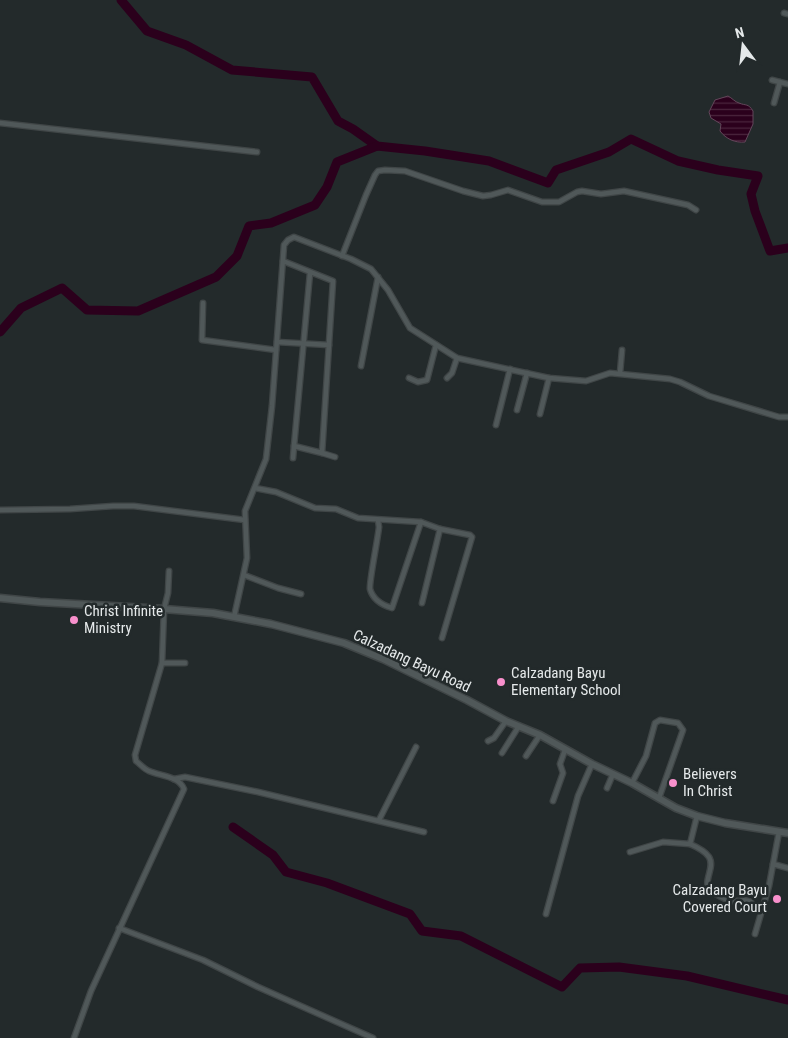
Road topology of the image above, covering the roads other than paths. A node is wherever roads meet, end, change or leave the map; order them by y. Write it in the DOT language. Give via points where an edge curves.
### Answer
graph roads {
  1 [pos="772,80"];
  2 [pos="780,82"];
  3 [pos="788,84"];
  4 [pos="774,103"];
  5 [pos="0,123"];
  6 [pos="257,152"];
  7 [pos="696,210"];
  8 [pos="342,256"];
  9 [pos="283,261"];
  10 [pos="310,272"];
  11 [pos="378,277"];
  12 [pos="203,303"];
  13 [pos="277,342"];
  14 [pos="303,344"];
  15 [pos="329,345"];
  16 [pos="436,345"];
  17 [pos="276,350"];
  18 [pos="622,350"];
  19 [pos="457,358"];
  20 [pos="361,366"];
  21 [pos="510,369"];
  22 [pos="527,373"];
  23 [pos="620,373"];
  24 [pos="409,378"];
  25 [pos="447,378"];
  26 [pos="549,378"];
  27 [pos="517,410"];
  28 [pos="540,414"];
  29 [pos="788,417"];
  30 [pos="496,425"];
  31 [pos="294,446"];
  32 [pos="322,453"];
  33 [pos="335,457"];
  34 [pos="293,458"];
  35 [pos="255,488"];
  36 [pos="0,510"];
  37 [pos="245,520"];
  38 [pos="378,520"];
  39 [pos="421,522"];
  40 [pos="440,529"];
  41 [pos="170,571"];
  42 [pos="244,575"];
  43 [pos="301,594"];
  44 [pos="0,598"];
  45 [pos="422,604"];
  46 [pos="164,609"];
  47 [pos="234,617"];
  48 [pos="442,638"];
  49 [pos="162,662"];
  50 [pos="185,663"];
  51 [pos="506,721"];
  52 [pos="519,726"];
  53 [pos="540,735"];
  54 [pos="488,741"];
  55 [pos="416,747"];
  56 [pos="565,750"];
  57 [pos="502,753"];
  58 [pos="526,756"];
  59 [pos="592,764"];
  60 [pos="613,774"];
  61 [pos="174,779"];
  62 [pos="632,783"];
  63 [pos="607,788"];
  64 [pos="659,798"];
  65 [pos="553,801"];
  66 [pos="697,816"];
  67 [pos="379,820"];
  68 [pos="424,832"];
  69 [pos="779,832"];
  70 [pos="788,833"];
  71 [pos="690,844"];
  72 [pos="630,852"];
  73 [pos="773,864"];
  74 [pos="788,868"];
  75 [pos="751,902"];
  76 [pos="546,914"];
  77 [pos="119,928"];
  78 [pos="755,934"];
  79 [pos="74,1038"];
  80 [pos="373,1038"];
  1 -- 2 [label="street"];
  2 -- 3 [label="street"];
  2 -- 4 [label="street"];
  5 -- 6 [label="street"];
  7 -- 8 [label="street" via="688,205 630,191 600,194 582,191 552,204 508,190 483,196 406,171 385,170 375,175"];
  8 -- 9 [label="street" via="294,237 284,245"];
  8 -- 11 [label="street" via="371,269"];
  9 -- 10 [label="street"];
  9 -- 13 [label="street"];
  10 -- 14 [label="street"];
  10 -- 15 [label="street" via="333,280"];
  11 -- 16 [label="street" via="410,328"];
  11 -- 20 [label="street"];
  12 -- 17 [label="street" via="202,340"];
  13 -- 14 [label="street"];
  13 -- 17 [label="street"];
  14 -- 15 [label="street"];
  14 -- 31 [label="street"];
  15 -- 32 [label="street"];
  16 -- 19 [label="street"];
  16 -- 24 [label="street" via="427,380 418,382"];
  17 -- 35 [label="street" via="266,459"];
  18 -- 23 [label="street"];
  19 -- 21 [label="street"];
  19 -- 25 [label="street"];
  21 -- 22 [label="street"];
  21 -- 30 [label="street"];
  22 -- 26 [label="street"];
  22 -- 27 [label="street"];
  23 -- 26 [label="street" via="586,381"];
  23 -- 29 [label="street" via="680,382 709,396"];
  26 -- 28 [label="street"];
  31 -- 32 [label="street"];
  31 -- 34 [label="street"];
  32 -- 33 [label="street"];
  35 -- 37 [label="street" via="247,503"];
  35 -- 38 [label="street" via="276,492 315,508 336,509 358,518"];
  36 -- 37 [label="street" via="134,506"];
  37 -- 42 [label="street" via="247,558"];
  38 -- 39 [label="street"];
  38 -- 39 [label="street" via="380,527 370,588 377,601 392,608"];
  39 -- 40 [label="street"];
  40 -- 45 [label="street"];
  40 -- 48 [label="street" via="472,538"];
  41 -- 46 [label="street"];
  42 -- 43 [label="street"];
  42 -- 47 [label="street"];
  44 -- 46 [label="street, Calzadang Bayu Road"];
  46 -- 47 [label="street, Calzadang Bayu Road"];
  46 -- 49 [label="street"];
  47 -- 51 [label="street, Calzadang Bayu Road" via="344,643 383,659"];
  49 -- 50 [label="street"];
  49 -- 61 [label="street" via="136,747 136,760 146,770"];
  51 -- 52 [label="street, Calzadang Bayu Road"];
  51 -- 54 [label="street"];
  52 -- 53 [label="street, Calzadang Bayu Road"];
  52 -- 57 [label="street"];
  53 -- 56 [label="street, Calzadang Bayu Road"];
  53 -- 58 [label="street"];
  55 -- 67 [label="street"];
  56 -- 59 [label="street, Calzadang Bayu Road"];
  56 -- 65 [label="street" via="560,764 563,772"];
  59 -- 60 [label="street, Calzadang Bayu Road"];
  59 -- 76 [label="street" via="578,796"];
  60 -- 62 [label="street, Calzadang Bayu Road"];
  60 -- 63 [label="street"];
  61 -- 67 [label="street" via="185,777"];
  61 -- 77 [label="street" via="184,789"];
  62 -- 64 [label="street, Calzadang Bayu Road"];
  62 -- 64 [label="street" via="646,756 654,723 660,720 678,723 683,730"];
  64 -- 66 [label="street, Calzadang Bayu Road"];
  66 -- 69 [label="street, Calzadang Bayu Road"];
  66 -- 71 [label="street"];
  67 -- 68 [label="street"];
  69 -- 70 [label="street, Calzadang Bayu Road"];
  69 -- 73 [label="street"];
  71 -- 72 [label="street" via="663,842"];
  71 -- 75 [label="street" via="705,853 712,862 708,889 731,901 746,899"];
  73 -- 74 [label="street"];
  73 -- 78 [label="street"];
  77 -- 79 [label="street"];
  77 -- 80 [label="street" via="203,960"];
}
